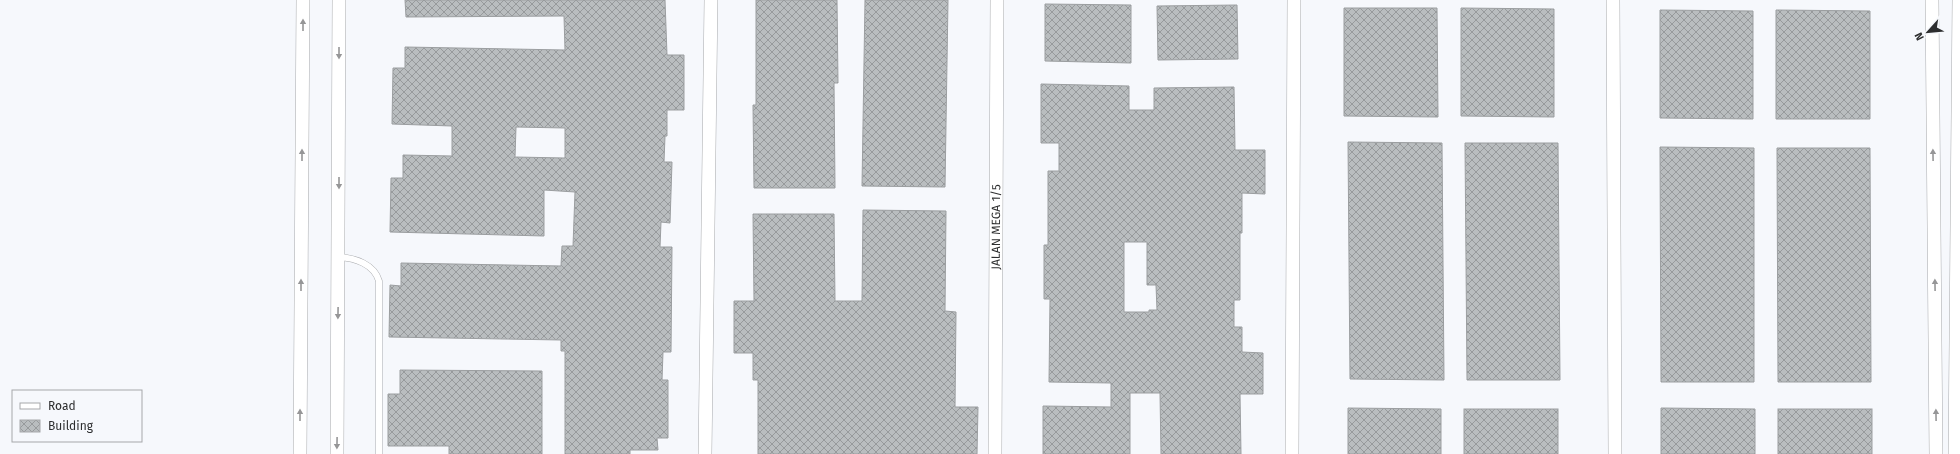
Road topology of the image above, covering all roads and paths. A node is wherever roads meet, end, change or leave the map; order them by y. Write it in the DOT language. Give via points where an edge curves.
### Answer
graph roads {
  1 [pos="303,0"];
  2 [pos="339,0"];
  3 [pos="711,0"];
  4 [pos="997,0"];
  5 [pos="1294,0"];
  6 [pos="1613,0"];
  7 [pos="1932,0"];
  8 [pos="1959,0"];
  9 [pos="339,257"];
  10 [pos="300,454"];
  11 [pos="337,454"];
  12 [pos="379,454"];
  13 [pos="705,454"];
  14 [pos="995,454"];
  15 [pos="1292,454"];
  16 [pos="1615,454"];
  17 [pos="1936,454"];
  18 [pos="1955,454"];
  10 -- 1 [label="street, one-way"];
  2 -- 9 [label="street, one-way"];
  3 -- 13 [label="street"];
  4 -- 14 [label="street, JALAN MEGA 1/5"];
  5 -- 15 [label="street"];
  6 -- 16 [label="street"];
  17 -- 7 [label="street, one-way"];
  8 -- 18 [label="street"];
  9 -- 11 [label="street, one-way"];
  9 -- 12 [label="lane" via="355,260 374,269 379,281"];
}
